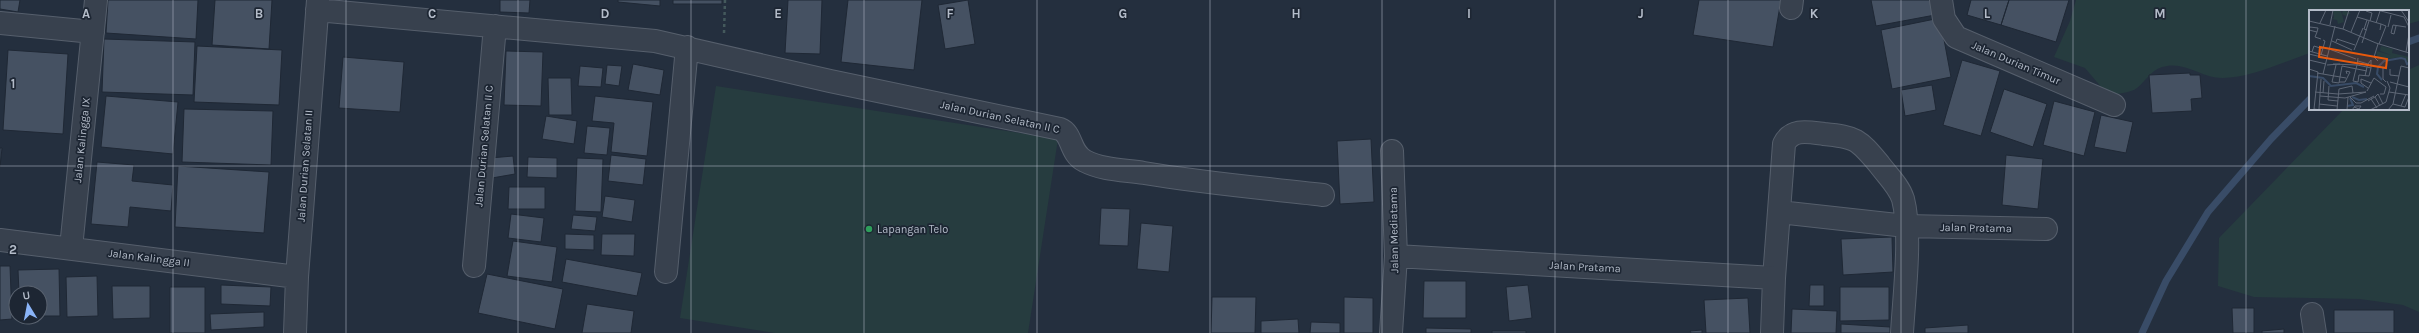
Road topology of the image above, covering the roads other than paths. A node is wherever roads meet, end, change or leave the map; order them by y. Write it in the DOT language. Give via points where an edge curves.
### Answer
graph roads {
  1 [pos="96,0"];
  2 [pos="1941,0"];
  3 [pos="318,5"];
  4 [pos="0,23"];
  5 [pos="495,26"];
  6 [pos="93,32"];
  7 [pos="687,48"];
  8 [pos="2114,105"];
  9 [pos="1392,151"];
  10 [pos="1323,195"];
  11 [pos="1779,212"];
  12 [pos="1906,226"];
  13 [pos="2046,229"];
  14 [pos="0,240"];
  15 [pos="71,248"];
  16 [pos="1396,256"];
  17 [pos="474,266"];
  18 [pos="666,272"];
  19 [pos="297,276"];
  20 [pos="1774,278"];
  21 [pos="295,333"];
  22 [pos="1391,333"];
  23 [pos="1772,333"];
  24 [pos="1902,333"];
  1 -- 6 [label="street, Jalan Kalingga IX"];
  2 -- 8 [label="street, Jalan Durian Timur" via="1944,19 1956,37"];
  3 -- 5 [label="street, Jalan Durian Selatan II C"];
  3 -- 19 [label="street, Jalan Durian Selatan II"];
  4 -- 6 [label="street"];
  5 -- 7 [label="street, Jalan Durian Selatan II C" via="655,41"];
  5 -- 17 [label="street, Jalan Durian Selatan II C"];
  6 -- 15 [label="street, Jalan Kalingga IX"];
  7 -- 10 [label="street, Jalan Durian Selatan II C" via="1060,129 1067,133 1072,150 1080,158 1106,167 1191,181"];
  7 -- 18 [label="street"];
  9 -- 16 [label="street, Jalan Mediatama"];
  11 -- 12 [label="street, Jalan Pratama"];
  11 -- 12 [label="street" via="1784,144 1787,138 1797,131 1849,136 1862,144 1896,185 1902,199"];
  11 -- 20 [label="street"];
  12 -- 13 [label="street, Jalan Pratama"];
  12 -- 24 [label="street"];
  14 -- 15 [label="street, Jalan Kalingga II"];
  15 -- 19 [label="street, Jalan Kalingga II"];
  16 -- 20 [label="street, Jalan Pratama"];
  16 -- 22 [label="street, Jalan Mediatama"];
  19 -- 21 [label="street, Jalan Durian Selatan II"];
  20 -- 23 [label="street"];
}
